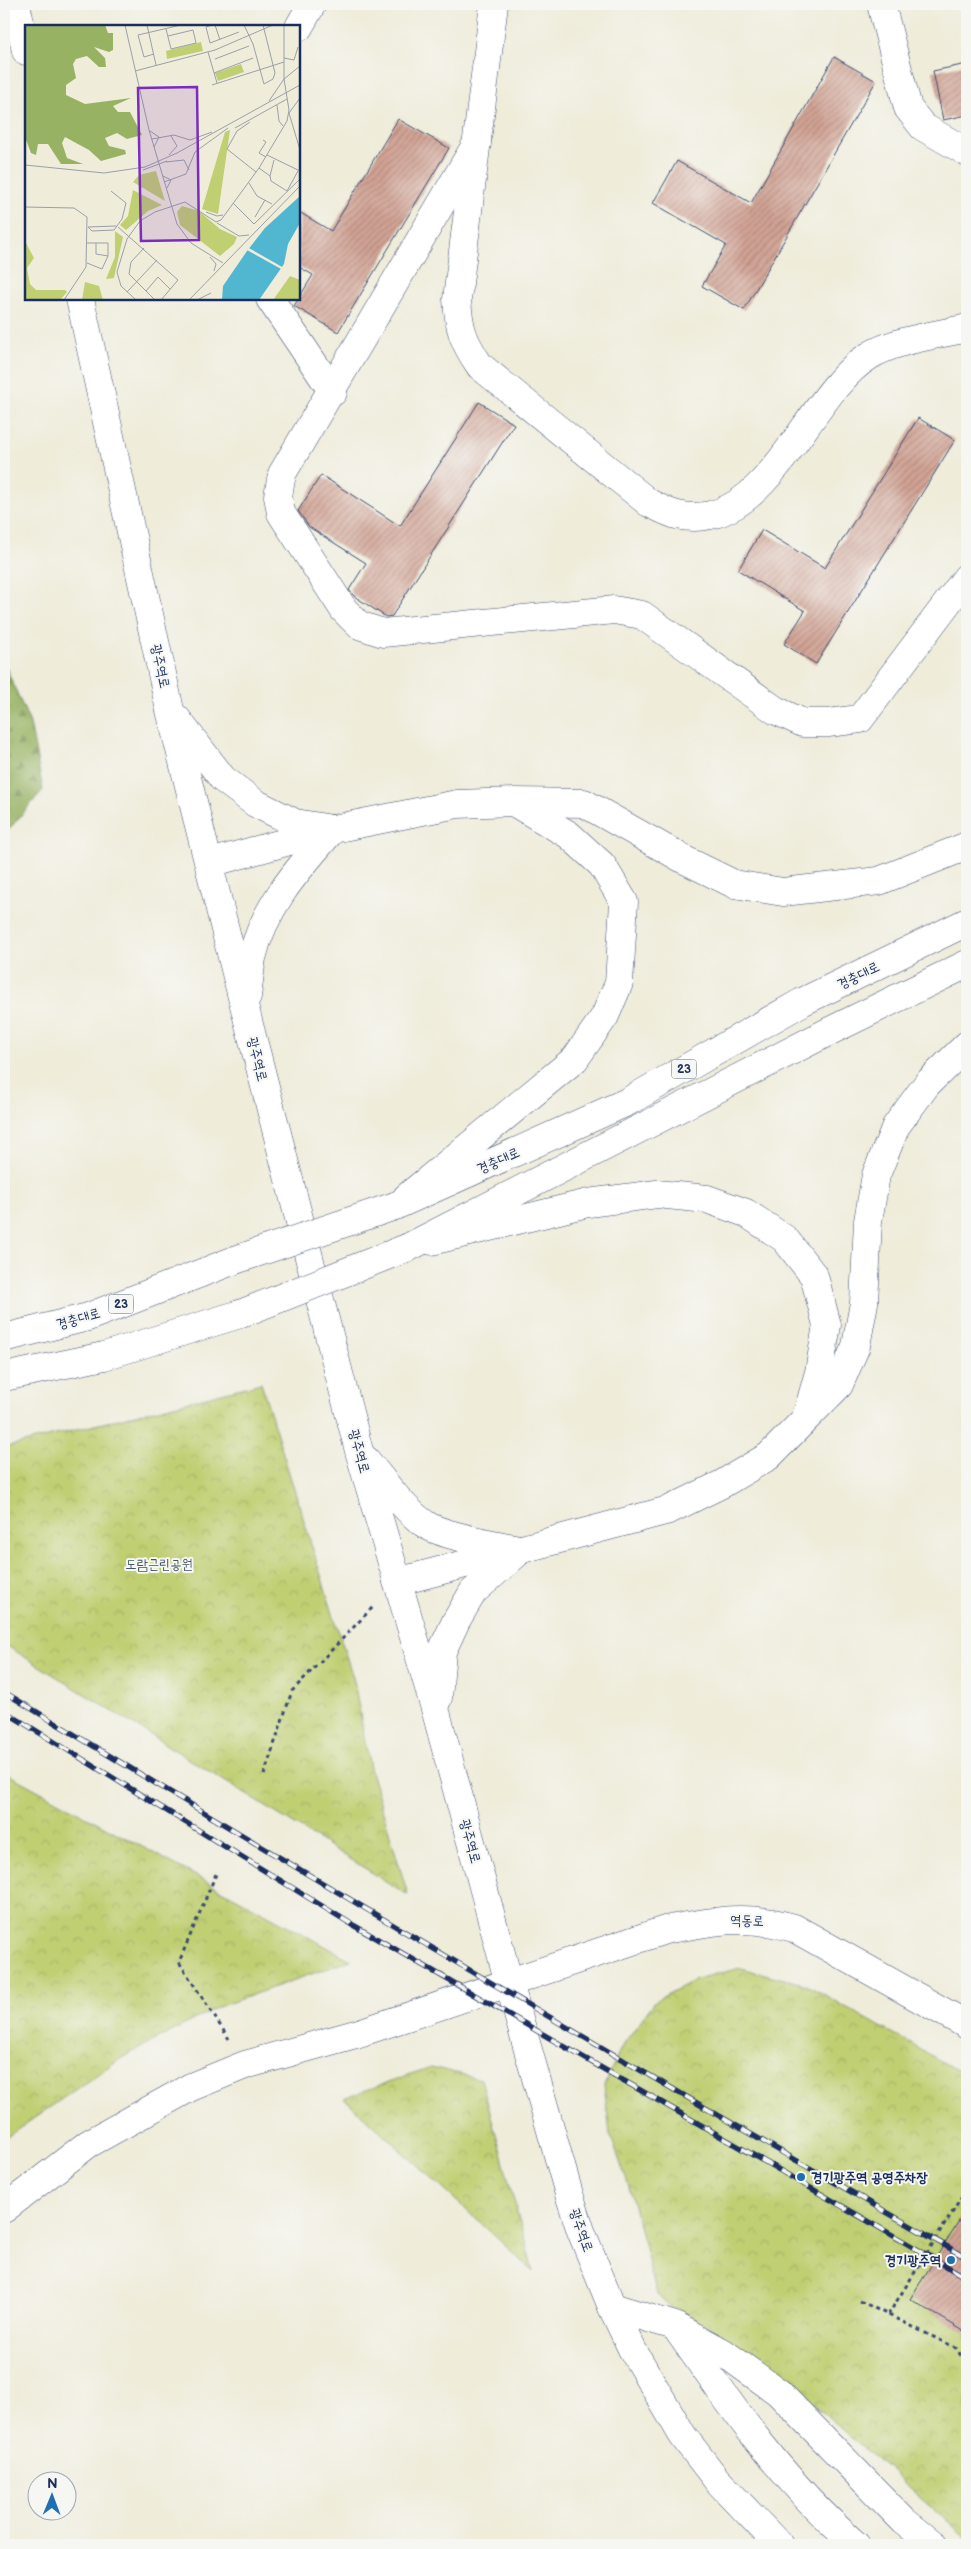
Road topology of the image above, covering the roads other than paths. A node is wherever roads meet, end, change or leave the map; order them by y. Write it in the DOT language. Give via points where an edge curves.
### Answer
graph roads {
  1 [pos="16,4"];
  2 [pos="312,4"];
  3 [pos="494,4"];
  4 [pos="881,4"];
  5 [pos="300,25"];
  6 [pos="25,45"];
  7 [pos="477,143"];
  8 [pos="967,152"];
  9 [pos="80,300"];
  10 [pos="271,300"];
  11 [pos="966,335"];
  12 [pos="333,392"];
  13 [pos="967,577"];
  14 [pos="170,710"];
  15 [pos="514,802"];
  16 [pos="333,829"];
  17 [pos="967,846"];
  18 [pos="210,863"];
  19 [pos="967,922"];
  20 [pos="967,964"];
  21 [pos="245,1010"];
  22 [pos="967,1045"];
  23 [pos="396,1206"];
  24 [pos="409,1247"];
  25 [pos="4,1338"];
  26 [pos="4,1378"];
  27 [pos="807,1415"];
  28 [pos="359,1451"];
  29 [pos="521,1550"];
  30 [pos="397,1582"];
  31 [pos="436,1712"];
  32 [pos="509,1983"];
  33 [pos="967,2026"];
  34 [pos="4,2209"];
  35 [pos="612,2307"];
  36 [pos="675,2326"];
  37 [pos="779,2545"];
  38 [pos="856,2545"];
  39 [pos="934,2545"];
  1 -- 6 [label="street"];
  2 -- 5 [label="street"];
  3 -- 7 [label="street"];
  4 -- 8 [label="street" via="908,108 923,127"];
  7 -- 11 [label="street" via="457,299 459,327 466,346 480,366 649,503 677,515 704,517 732,509 756,489 849,371 870,355 898,345"];
  7 -- 12 [label="street"];
  9 -- 14 [label="street, 광주역로"];
  10 -- 12 [label="street"];
  12 -- 13 [label="street" via="282,474 278,496 281,513 344,610 358,625 383,633 614,610 642,615 775,710 803,722 828,723 860,719"];
  14 -- 16 [label="street" via="223,779 255,802 295,823"];
  14 -- 18 [label="street, 광주역로"];
  15 -- 16 [label="street" via="457,804"];
  15 -- 17 [label="street" via="584,803 734,884 783,892 879,881"];
  15 -- 23 [label="street" via="569,835 602,865 624,902 619,984 606,1016 575,1058"];
  16 -- 18 [label="street"];
  16 -- 21 [label="street" via="290,879 266,918 252,957"];
  18 -- 21 [label="street, 광주역로"];
  19 -- 23 [label="street, 경충대로 / 23" via="802,1002 627,1102"];
  20 -- 24 [label="street, 23"];
  21 -- 28 [label="street, 광주역로"];
  22 -- 27 [label="street" via="927,1084 896,1126 876,1175 868,1221 864,1303 856,1346 839,1385"];
  23 -- 25 [label="street, 경충대로 / 23, bridge" via="235,1260 88,1317"];
  24 -- 26 [label="street, 23, bridge" via="240,1314 104,1356"];
  24 -- 27 [label="street" via="588,1203 657,1194 707,1199 746,1213 786,1239 814,1276 827,1326"];
  27 -- 29 [label="street" via="769,1456 669,1510"];
  28 -- 29 [label="street" via="398,1499 428,1526"];
  28 -- 30 [label="street, 광주역로"];
  29 -- 30 [label="street"];
  29 -- 31 [label="street" via="473,1592 456,1621 442,1651"];
  30 -- 31 [label="street, 광주역로"];
  31 -- 32 [label="street, 광주역로"];
  32 -- 33 [label="street, 역동로" via="665,1930 747,1918 770,1921 802,1932"];
  32 -- 34 [label="street, 역동로" via="359,2033 245,2066 190,2087 88,2144"];
  32 -- 35 [label="street, 광주역로" via="578,2222"];
  35 -- 36 [label="street"];
  35 -- 37 [label="street, 광주역로" via="683,2436 717,2480"];
  36 -- 38 [label="street" via="751,2433 793,2485"];
  36 -- 39 [label="street" via="724,2353 778,2392 904,2521"];
}
